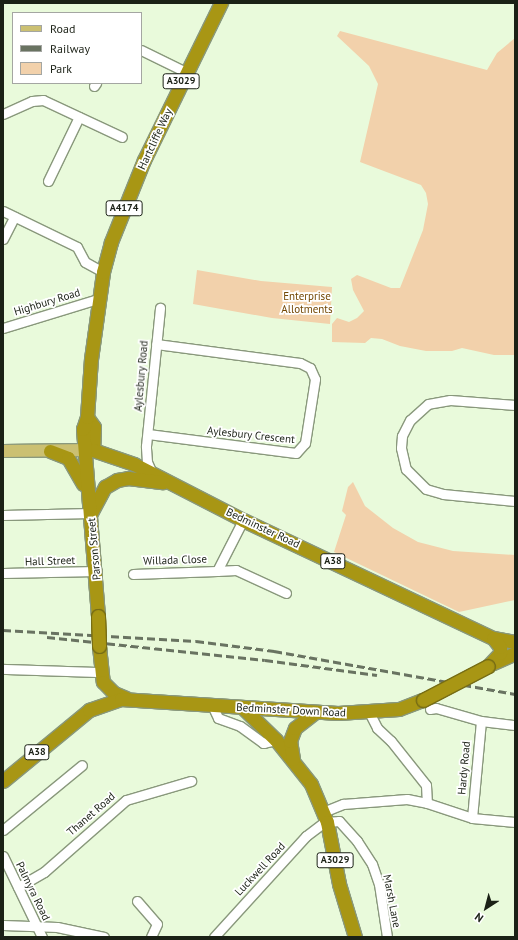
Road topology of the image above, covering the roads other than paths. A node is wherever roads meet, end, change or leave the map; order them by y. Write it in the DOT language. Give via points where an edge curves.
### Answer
graph roads {
  1 [pos="221,3"];
  2 [pos="142,50"];
  3 [pos="186,72"];
  4 [pos="3,114"];
  5 [pos="79,117"];
  6 [pos="122,137"];
  7 [pos="144,160"];
  8 [pos="48,181"];
  9 [pos="3,211"];
  10 [pos="14,217"];
  11 [pos="3,239"];
  12 [pos="107,257"];
  13 [pos="89,264"];
  14 [pos="103,272"];
  15 [pos="98,299"];
  16 [pos="160,308"];
  17 [pos="3,328"];
  18 [pos="156,344"];
  19 [pos="515,405"];
  20 [pos="148,434"];
  21 [pos="146,446"];
  22 [pos="88,450"];
  23 [pos="3,451"];
  24 [pos="50,451"];
  25 [pos="134,464"];
  26 [pos="152,473"];
  27 [pos="122,478"];
  28 [pos="172,484"];
  29 [pos="87,492"];
  30 [pos="515,501"];
  31 [pos="91,513"];
  32 [pos="3,514"];
  33 [pos="243,520"];
  34 [pos="97,571"];
  35 [pos="217,571"];
  36 [pos="3,573"];
  37 [pos="133,574"];
  38 [pos="286,593"];
  39 [pos="493,638"];
  40 [pos="515,642"];
  41 [pos="515,653"];
  42 [pos="488,666"];
  43 [pos="3,669"];
  44 [pos="98,675"];
  45 [pos="126,698"];
  46 [pos="426,704"];
  47 [pos="212,705"];
  48 [pos="244,708"];
  49 [pos="89,710"];
  50 [pos="369,712"];
  51 [pos="314,713"];
  52 [pos="481,721"];
  53 [pos="515,725"];
  54 [pos="276,740"];
  55 [pos="294,761"];
  56 [pos="82,765"];
  57 [pos="191,781"];
  58 [pos="3,782"];
  59 [pos="427,803"];
  60 [pos="325,818"];
  61 [pos="472,818"];
  62 [pos="515,822"];
  63 [pos="3,830"];
  64 [pos="3,856"];
  65 [pos="18,887"];
  66 [pos="137,901"];
  67 [pos="3,925"];
  68 [pos="37,926"];
  69 [pos="42,937"];
  70 [pos="104,937"];
  71 [pos="151,937"];
  72 [pos="214,937"];
  73 [pos="355,937"];
  74 [pos="387,937"];
  1 -- 3 [label="highway, Hartcliffe Way / A3029"];
  2 -- 3 [label="street"];
  3 -- 7 [label="highway, Hartcliffe Way / A3029"];
  4 -- 5 [label="street" via="37,100 50,103"];
  5 -- 6 [label="street"];
  5 -- 8 [label="street"];
  7 -- 12 [label="highway, Hartcliffe Way / A4174" via="122,212"];
  9 -- 10 [label="street"];
  10 -- 11 [label="street"];
  10 -- 13 [label="street" via="77,247"];
  12 -- 13 [label="street"];
  12 -- 14 [label="highway, Parson Street / A4174"];
  13 -- 14 [label="street"];
  14 -- 15 [label="highway, Parson Street / A4174"];
  15 -- 17 [label="street, Highbury Road"];
  15 -- 22 [label="highway, Parson Street / A4174" via="87,417 94,427"];
  16 -- 18 [label="street, Aylesbury Road"];
  18 -- 20 [label="street, Aylesbury Road"];
  18 -- 20 [label="street, Aylesbury Crescent" via="300,363 310,368 315,379 305,443 296,453"];
  19 -- 30 [label="street" via="450,400 428,404 410,420 402,436 401,448 406,469 426,489 444,494"];
  20 -- 21 [label="street, Aylesbury Road"];
  21 -- 25 [label="street, Aylesbury Road"];
  21 -- 26 [label="street, Aylesbury Road" via="147,462"];
  22 -- 24 [label="main road, Bedminster Road"];
  22 -- 25 [label="highway, Bedminster Road"];
  22 -- 29 [label="highway, Parson Street"];
  23 -- 24 [label="main road, Bedminster Road"];
  24 -- 29 [label="highway" via="63,454 72,463"];
  25 -- 26 [label="highway, Bedminster Road"];
  25 -- 27 [label="highway"];
  26 -- 28 [label="highway, Bedminster Road"];
  27 -- 28 [label="highway, A38"];
  27 -- 31 [label="highway" via="105,487"];
  28 -- 33 [label="highway, Bedminster Road / A38"];
  29 -- 31 [label="highway, Parson Street"];
  31 -- 32 [label="street"];
  31 -- 34 [label="highway, Parson Street / A38"];
  33 -- 35 [label="street, Willada Close"];
  33 -- 39 [label="highway, Bedminster Road / A38"];
  34 -- 36 [label="street, Hall Street"];
  34 -- 44 [label="highway, Parson Street / A38, bridge"];
  35 -- 37 [label="street, Willada Close"];
  35 -- 38 [label="street, Willada Close" via="236,570"];
  39 -- 40 [label="highway, Bedminster Road / A38"];
  39 -- 42 [label="highway, A38" via="500,647 500,653"];
  41 -- 42 [label="highway, Bedminster Down Road / A38"];
  42 -- 46 [label="highway, Bedminster Down Road / A38, bridge"];
  43 -- 44 [label="street"];
  44 -- 45 [label="highway, A38" via="112,692"];
  44 -- 49 [label="highway, A38" via="100,693"];
  45 -- 47 [label="highway, Bedminster Down Road / A38"];
  45 -- 49 [label="highway, A38"];
  46 -- 50 [label="highway, Bedminster Down Road / A38"];
  46 -- 52 [label="street"];
  47 -- 48 [label="highway, Bedminster Down Road / A38"];
  47 -- 54 [label="street" via="218,718 240,726 263,743"];
  48 -- 51 [label="highway, Bedminster Down Road / A38"];
  48 -- 54 [label="highway, A3029"];
  49 -- 58 [label="highway, A38"];
  50 -- 51 [label="highway, Bedminster Down Road / A38"];
  50 -- 59 [label="street" via="377,728 391,741 426,785"];
  51 -- 55 [label="highway, A3029" via="295,728 290,741"];
  52 -- 53 [label="street"];
  52 -- 61 [label="street, Hardy Road"];
  54 -- 55 [label="highway, A3029"];
  55 -- 60 [label="highway, A3029" via="311,784"];
  56 -- 63 [label="street"];
  57 -- 65 [label="street, Thanet Road" via="126,800 44,872"];
  59 -- 60 [label="street, Luckwell Road" via="390,799 343,804"];
  59 -- 61 [label="street, Luckwell Road"];
  60 -- 72 [label="street, Luckwell Road"];
  60 -- 73 [label="highway, A3029" via="342,894"];
  60 -- 74 [label="street, Marsh Lane" via="339,821 357,841 372,864 379,884"];
  61 -- 62 [label="street, Luckwell Road"];
  64 -- 65 [label="street, Palmyra Road"];
  65 -- 68 [label="street, Palmyra Road"];
  66 -- 71 [label="street" via="157,924"];
  67 -- 68 [label="street"];
  68 -- 69 [label="street, Palmyra Road"];
  68 -- 70 [label="street" via="57,927"];
}
